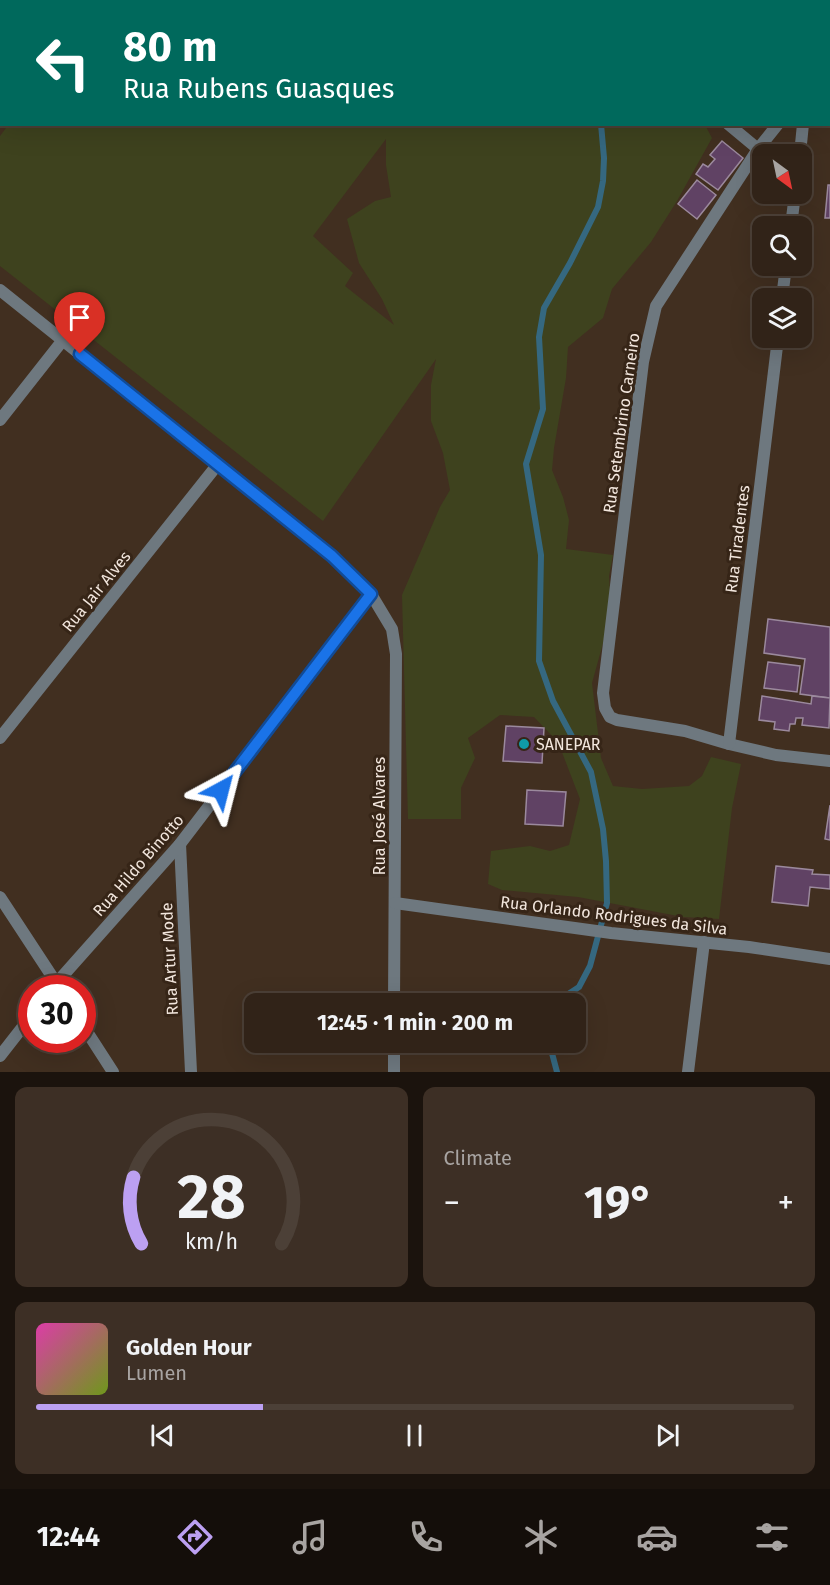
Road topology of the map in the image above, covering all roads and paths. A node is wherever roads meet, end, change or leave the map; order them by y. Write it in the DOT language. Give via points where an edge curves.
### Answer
graph roads {
  1 [pos="730,126"];
  2 [pos="776,126"];
  3 [pos="803,126"];
  4 [pos="752,144"];
  5 [pos="762,144"];
  6 [pos="801,144"];
  7 [pos="752,158"];
  8 [pos="0,290"];
  9 [pos="63,340"];
  10 [pos="777,348"];
  11 [pos="0,420"];
  12 [pos="218,464"];
  13 [pos="371,594"];
  14 [pos="0,738"];
  15 [pos="729,744"];
  16 [pos="830,761"];
  17 [pos="180,844"];
  18 [pos="0,897"];
  19 [pos="395,903"];
  20 [pos="704,942"];
  21 [pos="830,959"];
  22 [pos="49,975"];
  23 [pos="66,975"];
  24 [pos="394,993"];
  25 [pos="18,1033"];
  26 [pos="96,1046"];
  27 [pos="394,1053"];
  28 [pos="0,1056"];
  29 [pos="113,1072"];
  30 [pos="191,1072"];
  31 [pos="394,1072"];
  32 [pos="688,1072"];
  1 -- 4 [label="street"];
  2 -- 5 [label="street, Rua Setembrino Carneiro"];
  3 -- 6 [label="street"];
  7 -- 15 [label="street, Rua Setembrino Carneiro" via="656,306 643,362 603,693 605,708 617,720 685,731"];
  8 -- 9 [label="street"];
  9 -- 11 [label="street"];
  9 -- 12 [label="street"];
  10 -- 15 [label="street, Rua Tiradentes"];
  12 -- 13 [label="street" via="332,556"];
  12 -- 14 [label="street, Rua Jair Alves"];
  13 -- 17 [label="street, Rua Hildo Binotto"];
  13 -- 19 [label="street, Rua José Alvares" via="392,629 396,654"];
  15 -- 16 [label="street" via="776,755"];
  17 -- 23 [label="street, Rua Hildo Binotto"];
  17 -- 30 [label="street, Rua Artur Mode"];
  18 -- 22 [label="street"];
  19 -- 20 [label="street, Rua Orlando Rodrigues da Silva"];
  19 -- 24 [label="street, Rua José Alvares"];
  20 -- 21 [label="street, Rua Orlando Rodrigues da Silva"];
  20 -- 32 [label="street"];
  25 -- 28 [label="street"];
  26 -- 29 [label="street"];
  27 -- 31 [label="street"];
}
